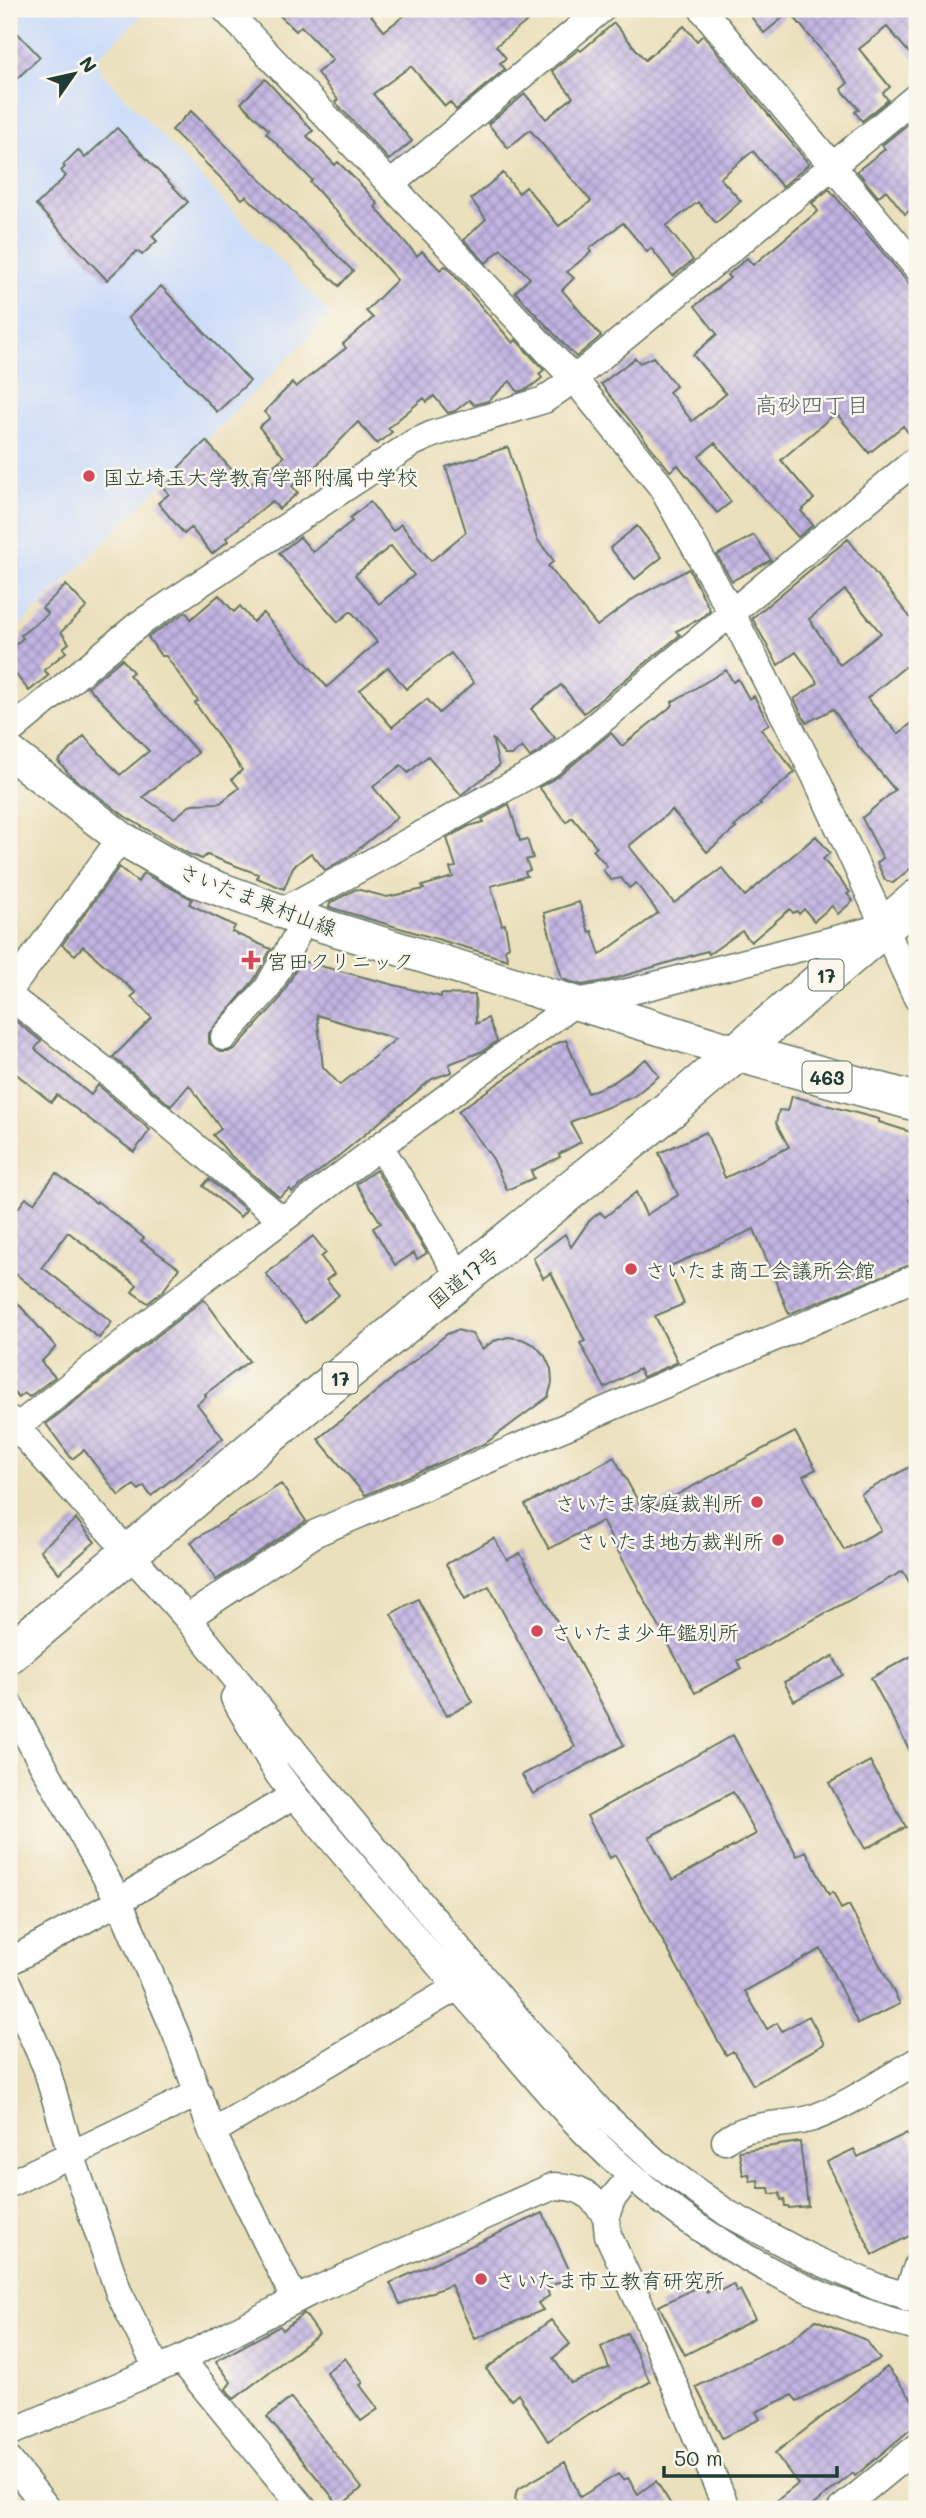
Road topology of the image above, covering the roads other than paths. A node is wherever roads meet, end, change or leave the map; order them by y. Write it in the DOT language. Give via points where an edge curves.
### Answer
graph roads {
  1 [pos="225,9"];
  2 [pos="602,9"];
  3 [pos="702,9"];
  4 [pos="917,96"];
  5 [pos="832,166"];
  6 [pos="391,184"];
  7 [pos="917,268"];
  8 [pos="575,379"];
  9 [pos="917,459"];
  10 [pos="732,614"];
  11 [pos="9,732"];
  12 [pos="9,752"];
  13 [pos="121,838"];
  14 [pos="917,899"];
  15 [pos="293,916"];
  16 [pos="884,927"];
  17 [pos="9,993"];
  18 [pos="917,998"];
  19 [pos="576,1002"];
  20 [pos="224,1037"];
  21 [pos="736,1052"];
  22 [pos="917,1102"];
  23 [pos="380,1146"];
  24 [pos="282,1220"];
  25 [pos="461,1279"];
  26 [pos="915,1283"];
  27 [pos="13,1423"];
  28 [pos="130,1552"];
  29 [pos="187,1618"];
  30 [pos="9,1654"];
  31 [pos="9,1704"];
  32 [pos="294,1795"];
  33 [pos="118,1901"];
  34 [pos="9,1962"];
  35 [pos="9,1984"];
  36 [pos="457,1987"];
  37 [pos="917,2061"];
  38 [pos="199,2093"];
  39 [pos="212,2132"];
  40 [pos="725,2141"];
  41 [pos="71,2154"];
  42 [pos="631,2176"];
  43 [pos="9,2184"];
  44 [pos="606,2216"];
  45 [pos="917,2266"];
  46 [pos="912,2298"];
  47 [pos="295,2300"];
  48 [pos="917,2328"];
  49 [pos="169,2363"];
  50 [pos="9,2433"];
  51 [pos="917,2447"];
  52 [pos="9,2460"];
  53 [pos="48,2509"];
  54 [pos="304,2509"];
  55 [pos="727,2509"];
  56 [pos="841,2509"];
  1 -- 6 [label="street"];
  2 -- 6 [label="street"];
  3 -- 5 [label="street"];
  4 -- 5 [label="street"];
  5 -- 7 [label="street"];
  5 -- 8 [label="street"];
  6 -- 8 [label="street"];
  8 -- 10 [label="street" via="662,486"];
  8 -- 11 [label="street" via="544,400 413,443 139,624"];
  9 -- 10 [label="street"];
  10 -- 15 [label="street" via="549,764"];
  10 -- 16 [label="street" via="815,776"];
  12 -- 13 [label="main road, さいたま東村山線"];
  13 -- 15 [label="main road, さいたま東村山線" via="195,880"];
  13 -- 17 [label="street"];
  14 -- 16 [label="highway, 国道17号 / 17"];
  15 -- 19 [label="main road, さいたま東村山線"];
  15 -- 20 [label="street" via="267,989"];
  16 -- 18 [label="street"];
  16 -- 19 [label="street"];
  16 -- 21 [label="highway, 国道17号 / 17"];
  17 -- 24 [label="street"];
  19 -- 21 [label="main road, さいたま東村山線"];
  19 -- 23 [label="street"];
  21 -- 22 [label="highway, 463"];
  21 -- 25 [label="highway, 国道17号 / 17"];
  23 -- 24 [label="street"];
  23 -- 25 [label="street"];
  24 -- 27 [label="street"];
  25 -- 28 [label="highway, 国道17号 / 17"];
  26 -- 29 [label="street" via="316,1533"];
  27 -- 28 [label="street"];
  28 -- 29 [label="street"];
  28 -- 30 [label="highway, 国道17号 / 17"];
  29 -- 32 [label="street"];
  29 -- 46 [label="street" via="527,2031 600,2112 656,2162 727,2213 809,2256"];
  31 -- 33 [label="street"];
  32 -- 33 [label="street"];
  32 -- 36 [label="street"];
  33 -- 34 [label="street"];
  33 -- 38 [label="street"];
  35 -- 41 [label="street" via="46,2067"];
  36 -- 39 [label="street"];
  36 -- 42 [label="street" via="566,2113"];
  37 -- 40 [label="street" via="812,2118 736,2132"];
  38 -- 39 [label="street"];
  38 -- 41 [label="street"];
  39 -- 47 [label="street"];
  41 -- 43 [label="street"];
  41 -- 49 [label="street" via="118,2294"];
  42 -- 44 [label="street" via="612,2199"];
  42 -- 48 [label="street" via="699,2229 809,2291"];
  44 -- 47 [label="street" via="589,2194 554,2186"];
  44 -- 55 [label="street" via="608,2235"];
  45 -- 46 [label="street"];
  47 -- 49 [label="street"];
  49 -- 50 [label="street"];
  49 -- 54 [label="street"];
  51 -- 56 [label="street"];
  52 -- 53 [label="street"];
}
